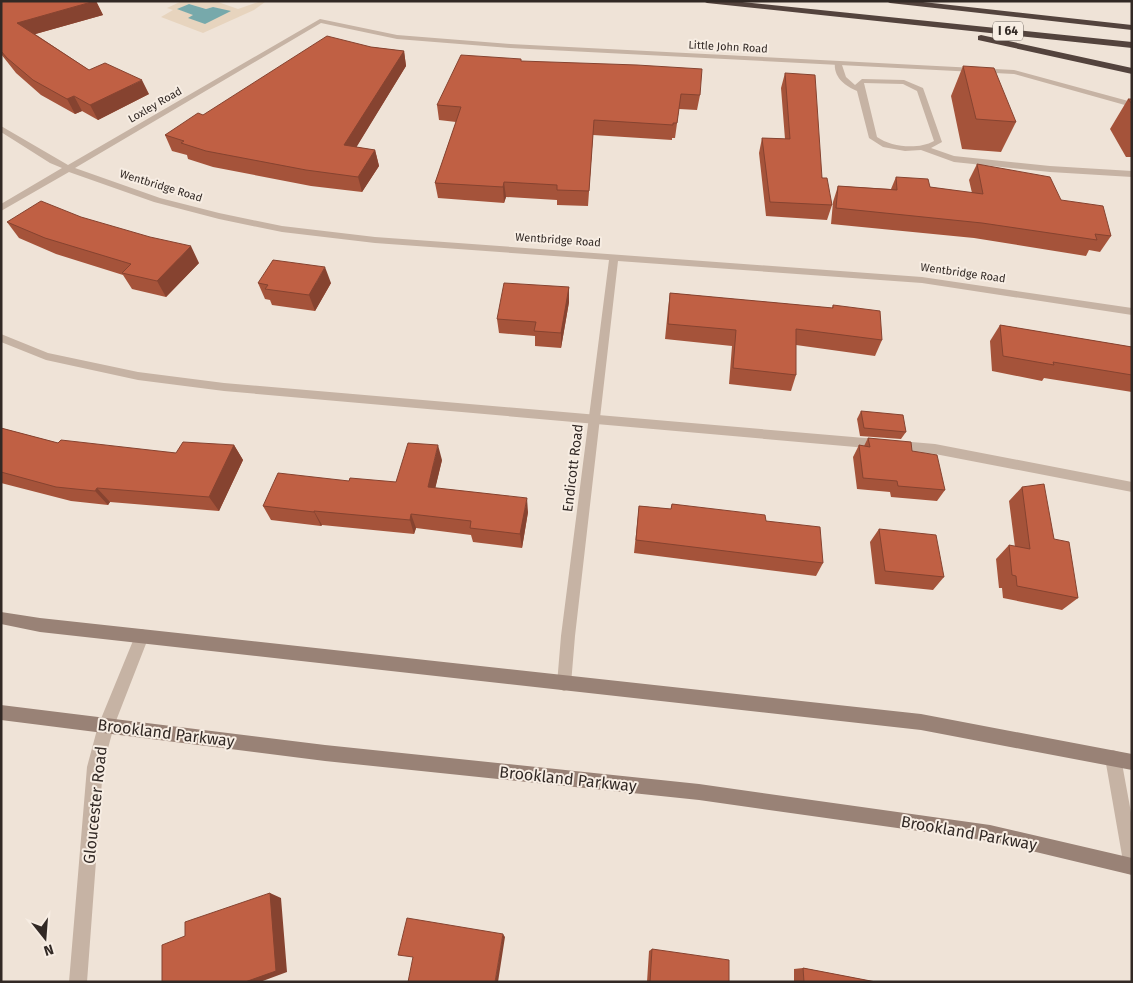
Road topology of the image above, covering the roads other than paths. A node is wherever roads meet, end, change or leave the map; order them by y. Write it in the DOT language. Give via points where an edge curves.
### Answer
graph roads {
  1 [pos="707,1"];
  2 [pos="890,1"];
  3 [pos="884,19"];
  4 [pos="320,21"];
  5 [pos="1132,28"];
  6 [pos="1132,45"];
  7 [pos="838,64"];
  8 [pos="1132,71"];
  9 [pos="861,90"];
  10 [pos="1132,105"];
  11 [pos="1,128"];
  12 [pos="923,148"];
  13 [pos="69,168"];
  14 [pos="1132,174"];
  15 [pos="1,208"];
  16 [pos="614,257"];
  17 [pos="1132,312"];
  18 [pos="1,338"];
  19 [pos="594,421"];
  20 [pos="1132,487"];
  21 [pos="1,618"];
  22 [pos="142,636"];
  23 [pos="564,684"];
  24 [pos="1,712"];
  25 [pos="106,726"];
  26 [pos="1113,758"];
  27 [pos="1132,762"];
  28 [pos="1132,867"];
  29 [pos="78,982"];
  1 -- 3 [label="highway, I 64"];
  2 -- 5 [label="highway, I 64"];
  3 -- 6 [label="highway, I 64"];
  3 -- 8 [label="highway"];
  4 -- 7 [label="street, Little John Road" via="397,37 665,56"];
  4 -- 13 [label="street, Loxley Road"];
  7 -- 9 [label="street" via="845,83"];
  7 -- 10 [label="street, Little John Road" via="1014,72"];
  9 -- 12 [label="street" via="873,138 877,142 887,146"];
  9 -- 12 [label="street" via="859,84 870,80 904,82 920,90 938,142 933,147"];
  11 -- 13 [label="street, Wentbridge Road"];
  12 -- 14 [label="street" via="954,159"];
  13 -- 15 [label="street, Loxley Road"];
  13 -- 16 [label="street, Wentbridge Road" via="157,200 282,229 375,240"];
  16 -- 17 [label="street, Wentbridge Road" via="922,280"];
  16 -- 19 [label="street, Endicott Road"];
  18 -- 19 [label="street" via="46,356 138,376 224,387"];
  19 -- 20 [label="street" via="935,449"];
  19 -- 23 [label="street, Endicott Road"];
  21 -- 22 [label="main road"];
  22 -- 23 [label="main road"];
  22 -- 25 [label="street, Gloucester Road"];
  23 -- 26 [label="main road" via="921,722"];
  24 -- 25 [label="main road, Brookland Parkway"];
  25 -- 28 [label="main road, Brookland Parkway" via="699,792 990,834"];
  25 -- 29 [label="street, Gloucester Road" via="95,767"];
  26 -- 27 [label="main road"];
  26 -- 28 [label="street"];
}
